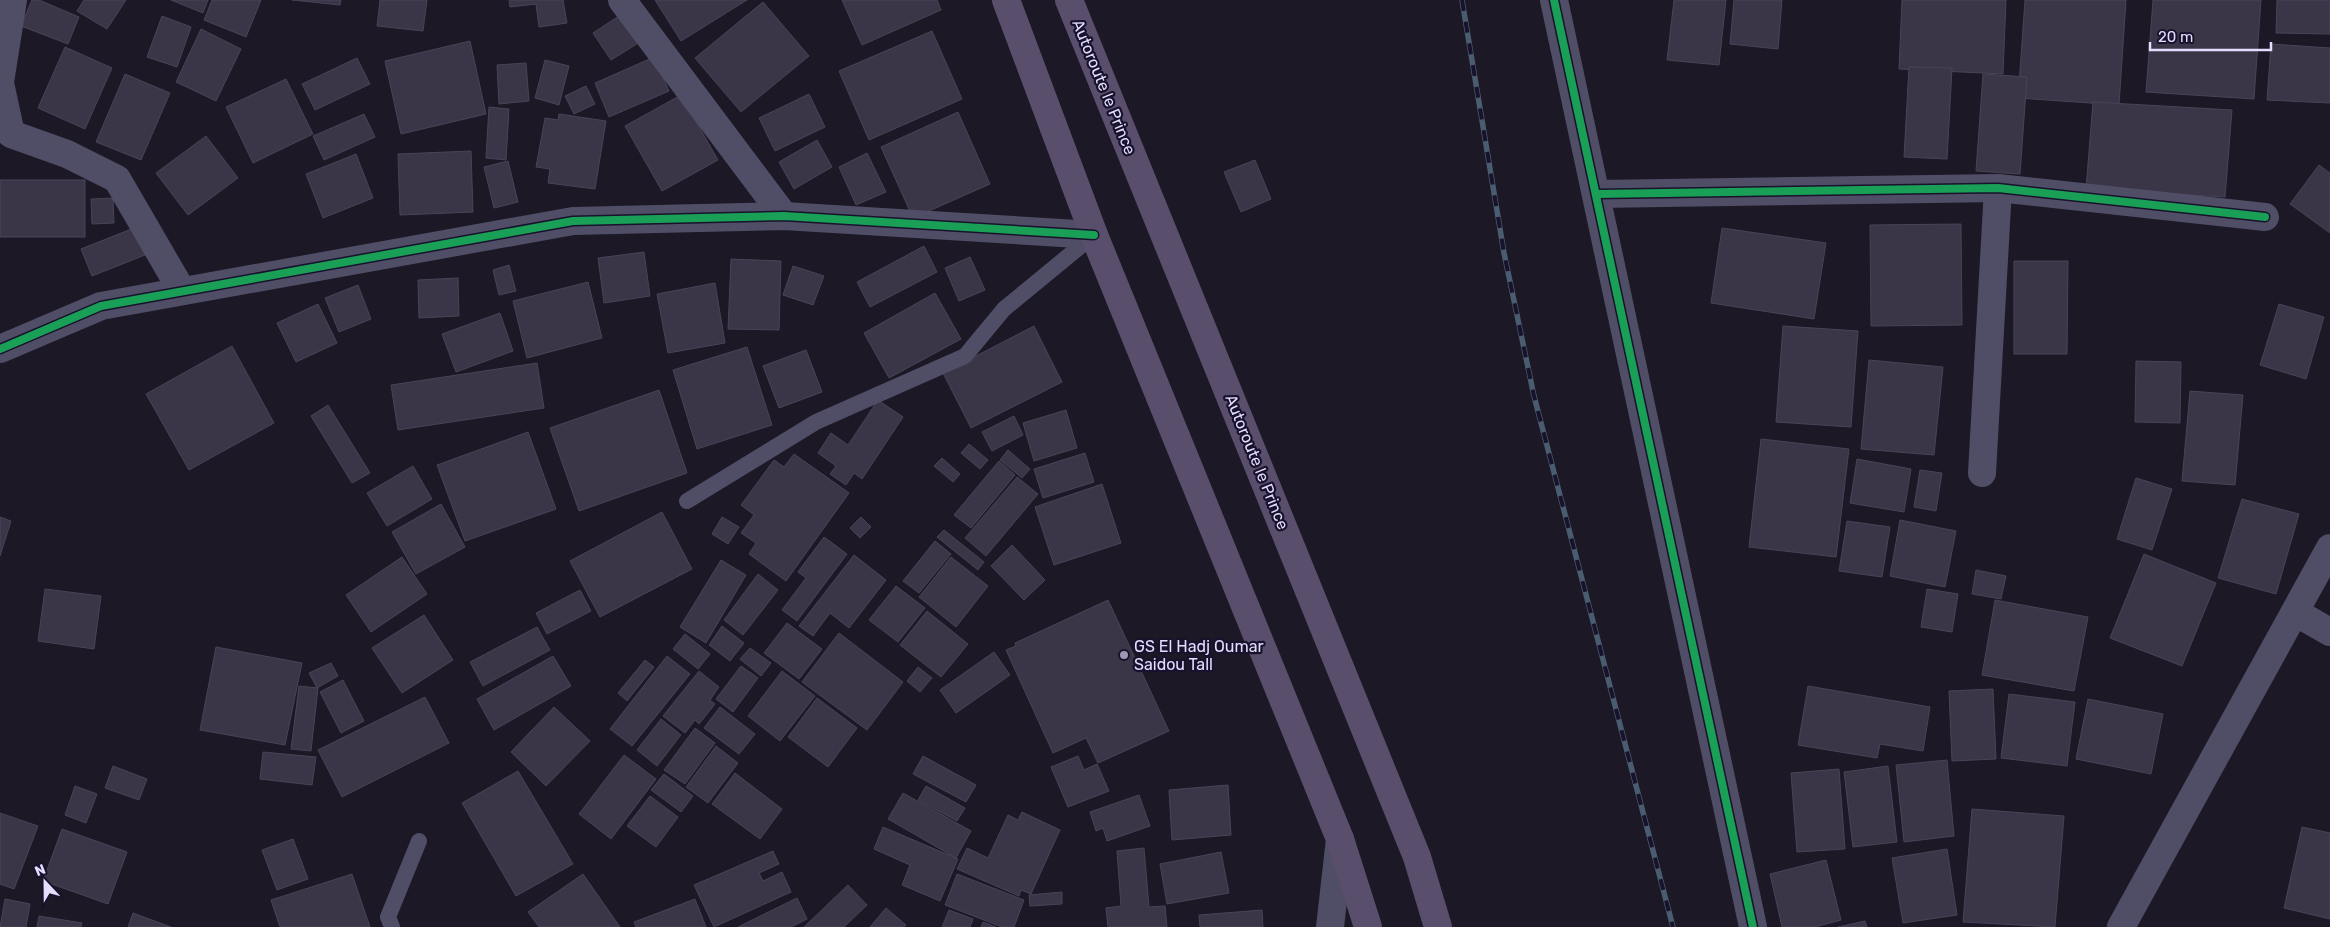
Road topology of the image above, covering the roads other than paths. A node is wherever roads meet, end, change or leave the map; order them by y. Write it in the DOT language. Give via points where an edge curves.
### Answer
graph roads {
  1 [pos="13,0"];
  2 [pos="622,0"];
  3 [pos="1006,0"];
  4 [pos="1068,0"];
  5 [pos="1554,0"];
  6 [pos="0,82"];
  7 [pos="6,138"];
  8 [pos="1998,188"];
  9 [pos="1597,194"];
  10 [pos="784,216"];
  11 [pos="2265,217"];
  12 [pos="1094,235"];
  13 [pos="182,291"];
  14 [pos="0,349"];
  15 [pos="1982,473"];
  16 [pos="687,501"];
  17 [pos="2330,548"];
  18 [pos="2295,612"];
  19 [pos="2330,632"];
  20 [pos="1340,839"];
  21 [pos="419,841"];
  22 [pos="392,927"];
  23 [pos="1330,927"];
  24 [pos="1368,927"];
  25 [pos="1438,927"];
  26 [pos="1753,927"];
  27 [pos="2121,927"];
  1 -- 6 [label="street"];
  2 -- 10 [label="street"];
  3 -- 12 [label="main road"];
  4 -- 25 [label="main road, Autoroute le Prince" via="1418,858"];
  5 -- 9 [label="street"];
  6 -- 7 [label="street"];
  7 -- 13 [label="street" via="67,154 117,179"];
  8 -- 9 [label="street"];
  8 -- 11 [label="street"];
  8 -- 15 [label="street"];
  9 -- 26 [label="street"];
  10 -- 12 [label="street"];
  10 -- 13 [label="street" via="573,221"];
  12 -- 16 [label="lane" via="1004,309 965,356 816,422"];
  12 -- 20 [label="main road"];
  13 -- 14 [label="street" via="101,306"];
  17 -- 18 [label="street"];
  18 -- 19 [label="street"];
  18 -- 27 [label="street"];
  20 -- 23 [label="street"];
  20 -- 24 [label="main road"];
  21 -- 22 [label="lane" via="388,917"];
}
